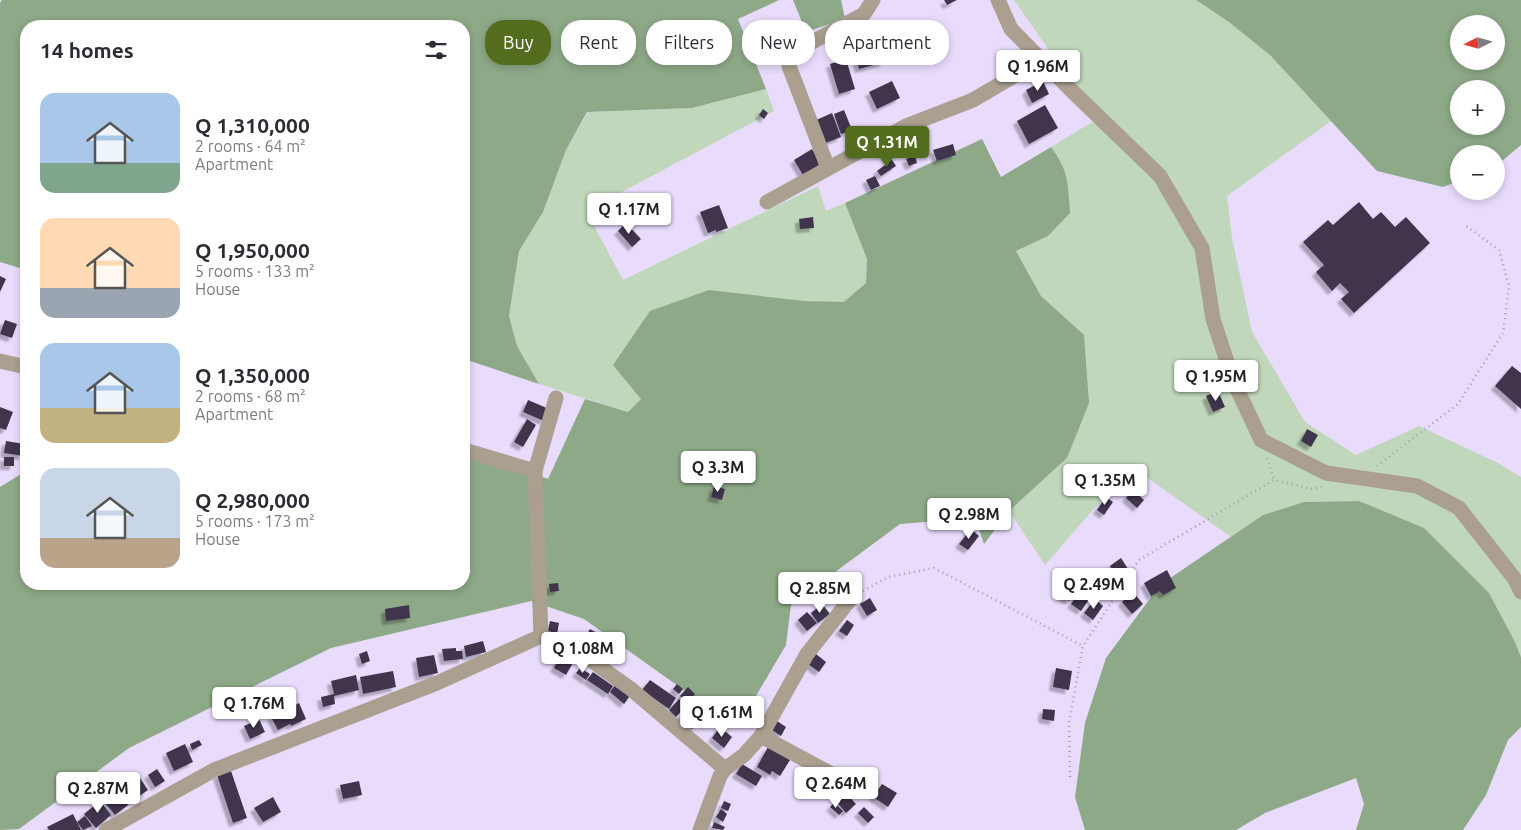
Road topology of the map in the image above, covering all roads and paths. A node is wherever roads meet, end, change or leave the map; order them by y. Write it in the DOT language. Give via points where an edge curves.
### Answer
graph roads {
  1 [pos="873,0"];
  2 [pos="998,0"];
  3 [pos="1041,60"];
  4 [pos="828,168"];
  5 [pos="767,202"];
  6 [pos="1466,226"];
  7 [pos="0,361"];
  8 [pos="20,366"];
  9 [pos="556,398"];
  10 [pos="470,452"];
  11 [pos="535,471"];
  12 [pos="1360,479"];
  13 [pos="1274,480"];
  14 [pos="1521,592"];
  15 [pos="852,597"];
  16 [pos="541,636"];
  17 [pos="1083,646"];
  18 [pos="761,736"];
  19 [pos="724,769"];
  20 [pos="1070,777"];
  21 [pos="854,786"];
  22 [pos="106,830"];
  23 [pos="700,830"];
  1 -- 4 [label="street" via="864,14 794,52 789,66"];
  2 -- 3 [label="street" via="1011,29"];
  3 -- 4 [label="street" via="973,100 906,126"];
  3 -- 12 [label="street" via="1160,176 1202,248 1213,319 1233,380 1261,440 1326,473"];
  4 -- 5 [label="street"];
  6 -- 12 [label="path" via="1499,250 1509,286 1503,333 1458,404"];
  7 -- 8 [label="street"];
  9 -- 11 [label="street"];
  10 -- 11 [label="street"];
  11 -- 16 [label="street"];
  12 -- 14 [label="street" via="1417,486 1459,508 1514,578"];
  13 -- 17 [label="path" via="1138,560"];
  15 -- 17 [label="path" via="888,577 934,568"];
  15 -- 18 [label="street" via="807,654"];
  16 -- 19 [label="street" via="578,651 631,689"];
  16 -- 22 [label="street" via="437,683 214,770"];
  17 -- 20 [label="path" via="1069,722"];
  18 -- 19 [label="street" via="744,755"];
  18 -- 21 [label="street"];
  19 -- 23 [label="street"];
}
